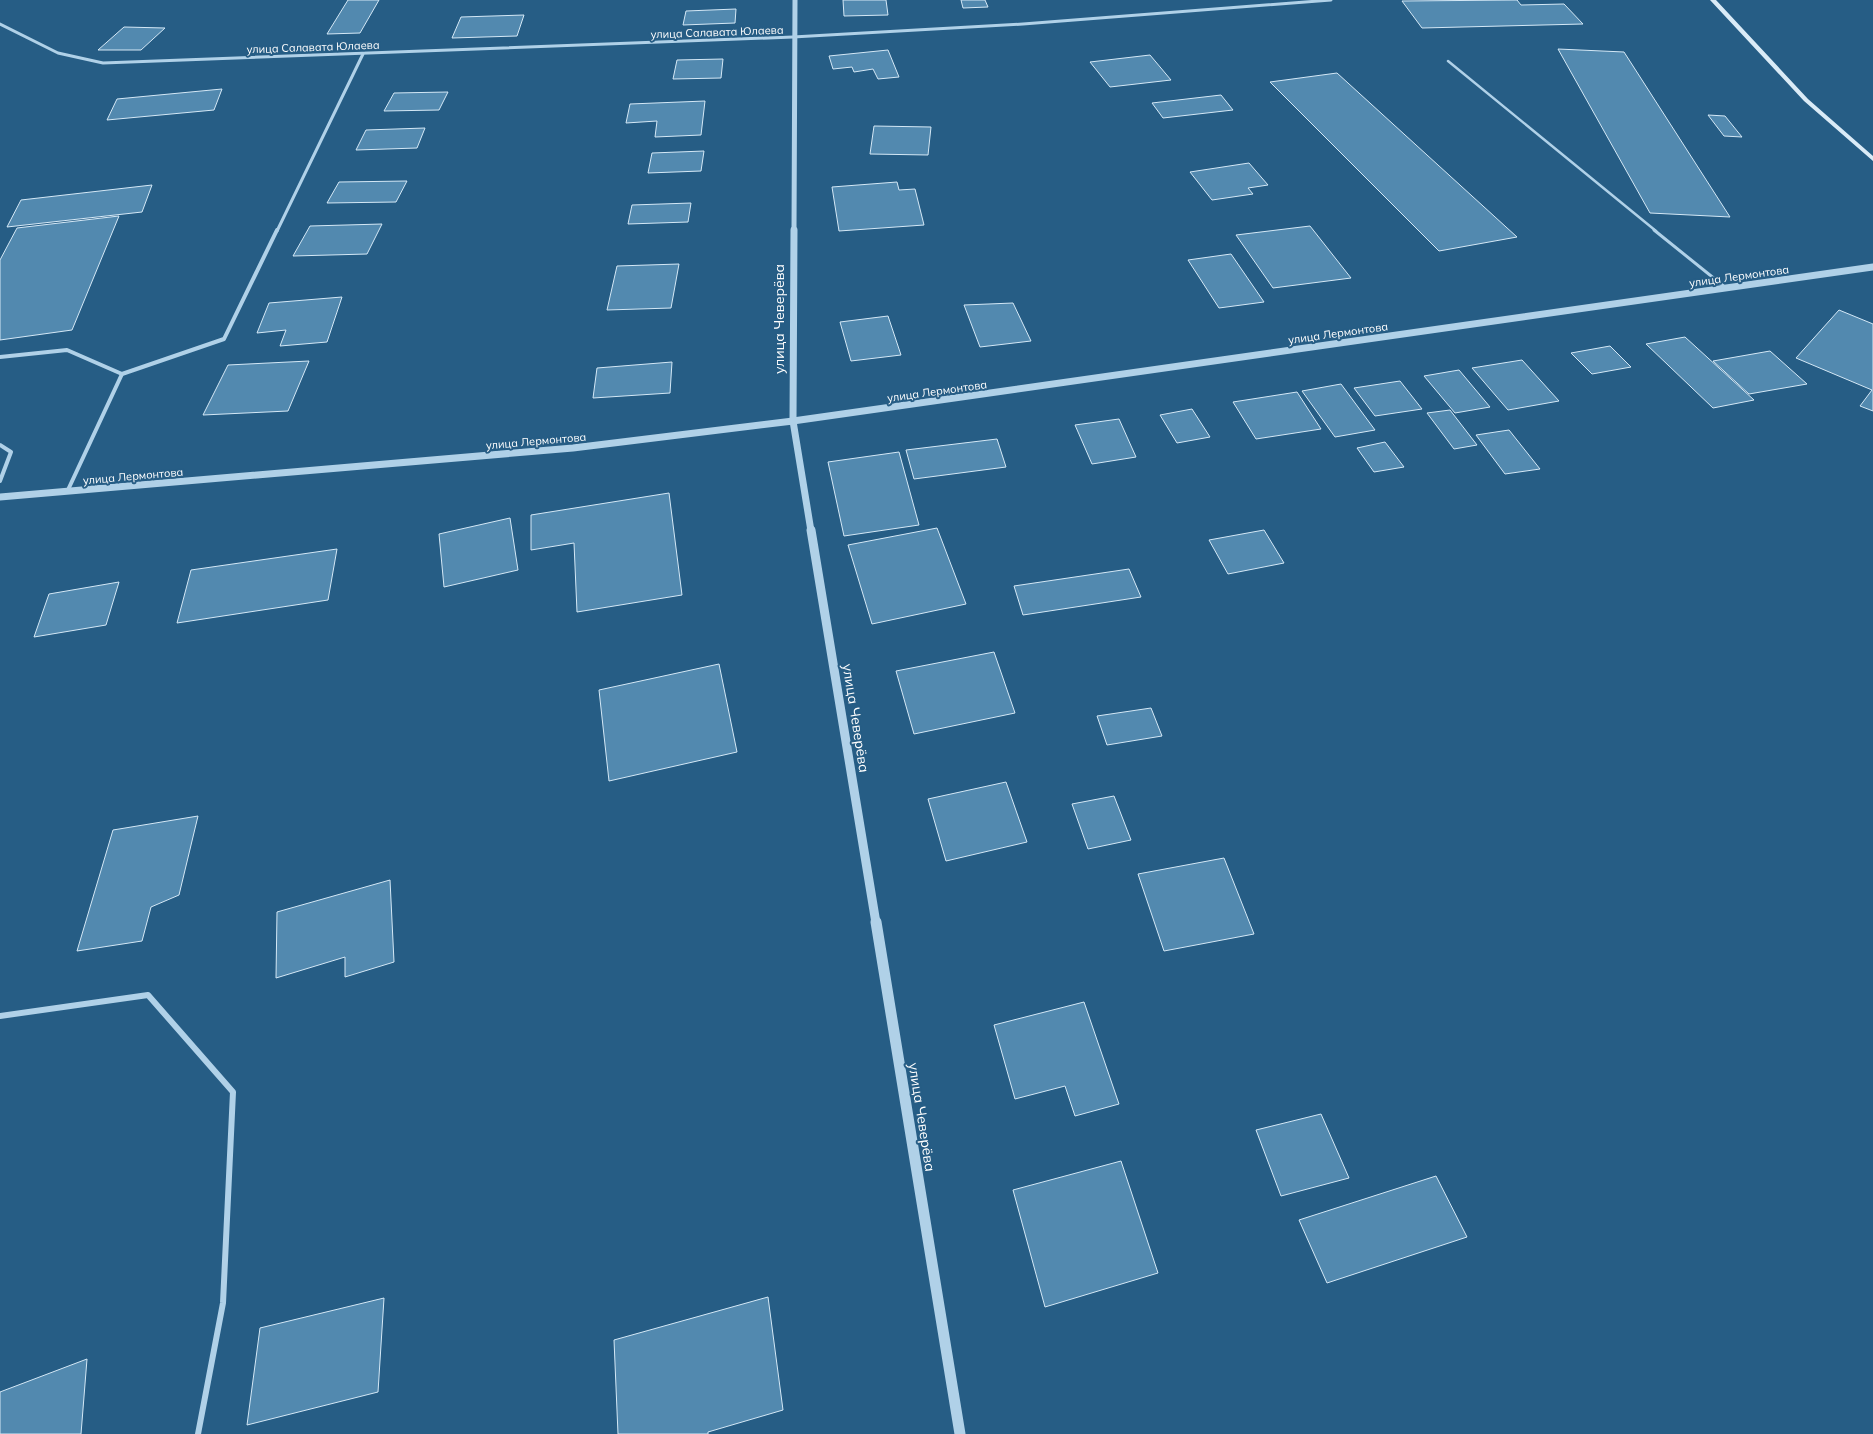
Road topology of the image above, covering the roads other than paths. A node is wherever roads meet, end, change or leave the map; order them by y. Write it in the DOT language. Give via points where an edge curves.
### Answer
graph roads {
  1 [pos="795,0"];
  2 [pos="1331,0"];
  3 [pos="1713,0"];
  4 [pos="0,24"];
  5 [pos="793,38"];
  6 [pos="362,54"];
  7 [pos="1448,61"];
  8 [pos="1873,159"];
  9 [pos="1873,267"];
  10 [pos="1726,288"];
  11 [pos="0,357"];
  12 [pos="122,374"];
  13 [pos="793,421"];
  14 [pos="0,445"];
  15 [pos="0,481"];
  16 [pos="67,492"];
  17 [pos="0,497"];
  18 [pos="0,1016"];
  19 [pos="198,1434"];
  20 [pos="960,1434"];
  1 -- 5 [label="street, улица Чеверёва"];
  2 -- 5 [label="street, улица Салавата Юлаева"];
  3 -- 8 [label="main road" via="1806,100"];
  4 -- 6 [label="street, улица Салавата Юлаева" via="58,53 103,63"];
  5 -- 6 [label="street, улица Салавата Юлаева"];
  5 -- 13 [label="street, улица Чеверёва"];
  6 -- 12 [label="street" via="224,339"];
  7 -- 10 [label="lane"];
  9 -- 10 [label="street, улица Лермонтова"];
  10 -- 13 [label="street, улица Лермонтова"];
  11 -- 12 [label="street" via="67,350"];
  12 -- 16 [label="street"];
  13 -- 16 [label="street, улица Лермонтова" via="573,448"];
  13 -- 20 [label="street, улица Чеверёва"];
  14 -- 15 [label="street" via="11,452"];
  16 -- 17 [label="street, улица Лермонтова"];
  18 -- 19 [label="street" via="148,995 233,1092 222,1303"];
}
